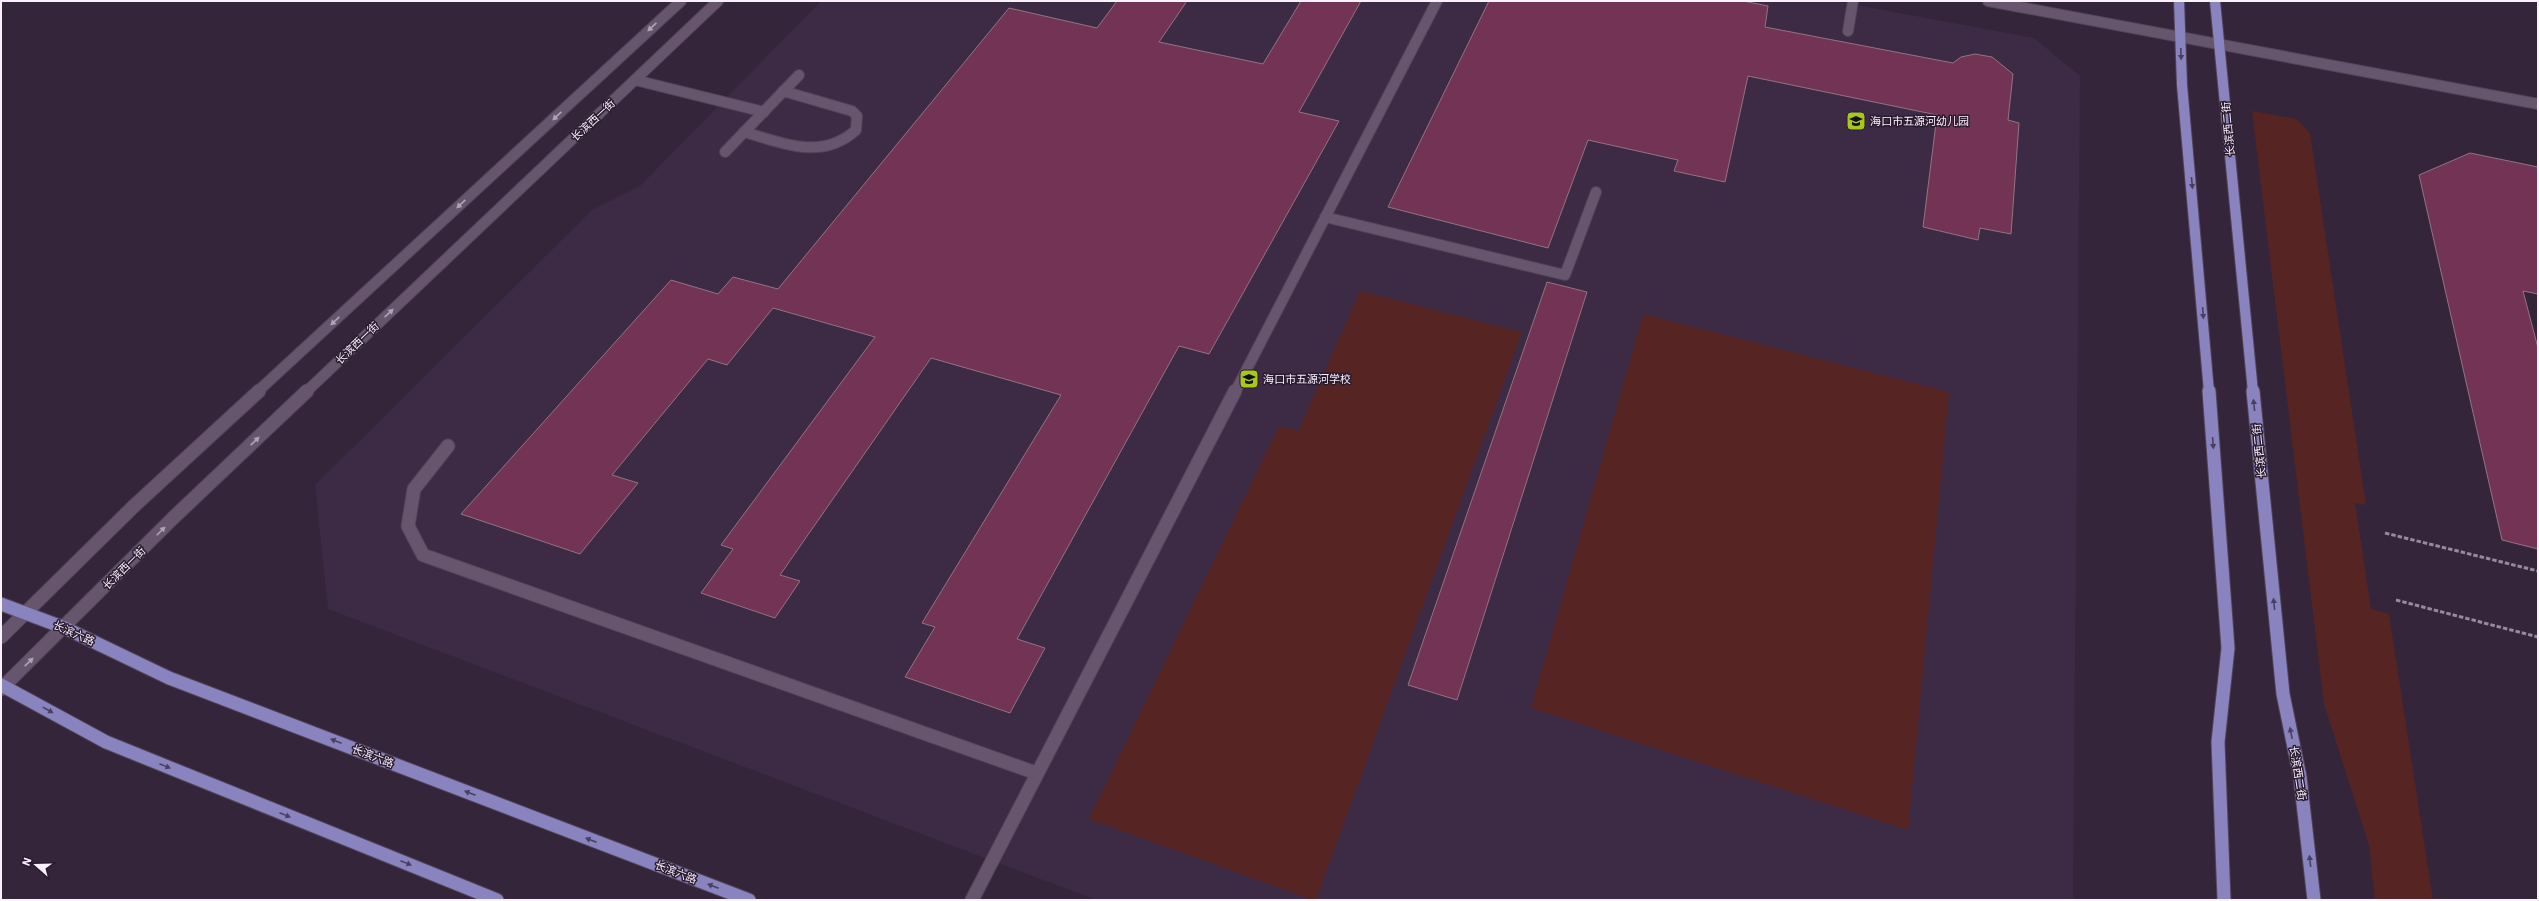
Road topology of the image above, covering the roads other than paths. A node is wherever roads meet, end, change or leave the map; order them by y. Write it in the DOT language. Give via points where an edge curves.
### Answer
graph roads {
  1 [pos="681,1"];
  2 [pos="718,1"];
  3 [pos="1438,1"];
  4 [pos="1853,1"];
  5 [pos="1988,1"];
  6 [pos="2178,1"];
  7 [pos="2215,1"];
  8 [pos="1848,31"];
  9 [pos="2180,37"];
  10 [pos="2221,45"];
  11 [pos="799,75"];
  12 [pos="636,80"];
  13 [pos="783,91"];
  14 [pos="2538,104"];
  15 [pos="764,112"];
  16 [pos="744,132"];
  17 [pos="725,152"];
  18 [pos="1596,192"];
  19 [pos="1325,217"];
  20 [pos="448,446"];
  21 [pos="1,604"];
  22 [pos="26,614"];
  23 [pos="65,628"];
  24 [pos="1,637"];
  25 [pos="2,687"];
  26 [pos="1036,773"];
  27 [pos="497,900"];
  28 [pos="749,900"];
  29 [pos="972,900"];
  30 [pos="2224,900"];
  31 [pos="2314,900"];
  1 -- 22 [label="street, one-way" via="134,506"];
  2 -- 12 [label="street, 长滨西一街"];
  3 -- 19 [label="street"];
  4 -- 8 [label="street"];
  5 -- 9 [label="street"];
  6 -- 9 [label="main road"];
  7 -- 10 [label="main road, 长滨西二街"];
  9 -- 10 [label="street"];
  9 -- 30 [label="main road, one-way" via="2228,648 2218,742"];
  10 -- 14 [label="street"];
  31 -- 10 [label="main road, 长滨西二街, one-way" via="2300,777 2283,694"];
  11 -- 13 [label="street"];
  12 -- 15 [label="street"];
  23 -- 12 [label="street, 长滨西一街, one-way" via="172,519"];
  13 -- 15 [label="street"];
  13 -- 16 [label="street" via="852,111 857,116 856,130 841,142 818,148"];
  15 -- 16 [label="street"];
  16 -- 17 [label="street"];
  18 -- 19 [label="street" via="1565,275"];
  19 -- 26 [label="street"];
  20 -- 26 [label="street" via="414,489 408,526 423,555"];
  21 -- 22 [label="main road, 长滨六路"];
  22 -- 23 [label="main road, 长滨六路"];
  22 -- 24 [label="street"];
  25 -- 23 [label="street, 长滨西一街, one-way"];
  28 -- 23 [label="main road, 长滨六路, one-way" via="169,678"];
  25 -- 27 [label="main road, one-way" via="106,742"];
  26 -- 29 [label="street"];
}
